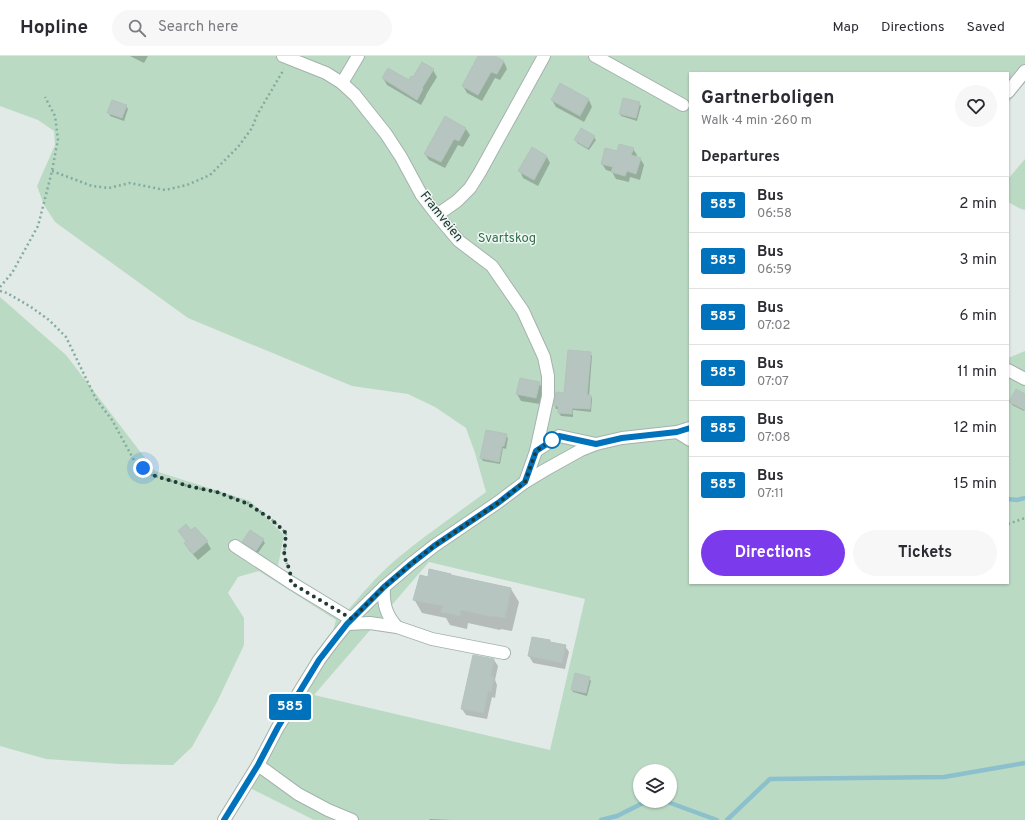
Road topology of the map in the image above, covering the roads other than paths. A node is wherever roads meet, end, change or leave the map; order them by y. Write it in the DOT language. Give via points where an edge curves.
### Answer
graph roads {
  1 [pos="358,56"];
  2 [pos="544,56"];
  3 [pos="595,56"];
  4 [pos="286,58"];
  5 [pos="1025,71"];
  6 [pos="342,83"];
  7 [pos="1009,91"];
  8 [pos="682,105"];
  9 [pos="437,215"];
  10 [pos="1009,371"];
  11 [pos="1025,379"];
  12 [pos="689,428"];
  13 [pos="677,432"];
  14 [pos="689,439"];
  15 [pos="596,444"];
  16 [pos="536,451"];
  17 [pos="525,482"];
  18 [pos="235,546"];
  19 [pos="384,587"];
  20 [pos="349,621"];
  21 [pos="397,627"];
  22 [pos="504,653"];
  23 [pos="258,765"];
  24 [pos="224,820"];
  25 [pos="352,820"];
  1 -- 6 [label="street"];
  2 -- 9 [label="street" via="470,188"];
  3 -- 8 [label="street"];
  4 -- 6 [label="street, Framveien" via="326,73"];
  5 -- 7 [label="street"];
  6 -- 9 [label="street, Framveien" via="355,95 386,134 421,194"];
  9 -- 16 [label="street, Framveien" via="459,241 492,266 524,311 544,357 548,376 548,396"];
  10 -- 11 [label="street"];
  12 -- 13 [label="street"];
  13 -- 14 [label="street"];
  13 -- 15 [label="street" via="622,438"];
  15 -- 16 [label="street" via="559,436"];
  15 -- 17 [label="street" via="565,458"];
  16 -- 17 [label="street, Framveien"];
  17 -- 19 [label="street" via="434,546"];
  18 -- 20 [label="street"];
  19 -- 20 [label="street"];
  19 -- 21 [label="street" via="386,609"];
  20 -- 21 [label="street"];
  20 -- 23 [label="street" via="319,660"];
  21 -- 22 [label="street" via="432,639"];
  23 -- 24 [label="street"];
  23 -- 25 [label="street" via="298,794"];
}
